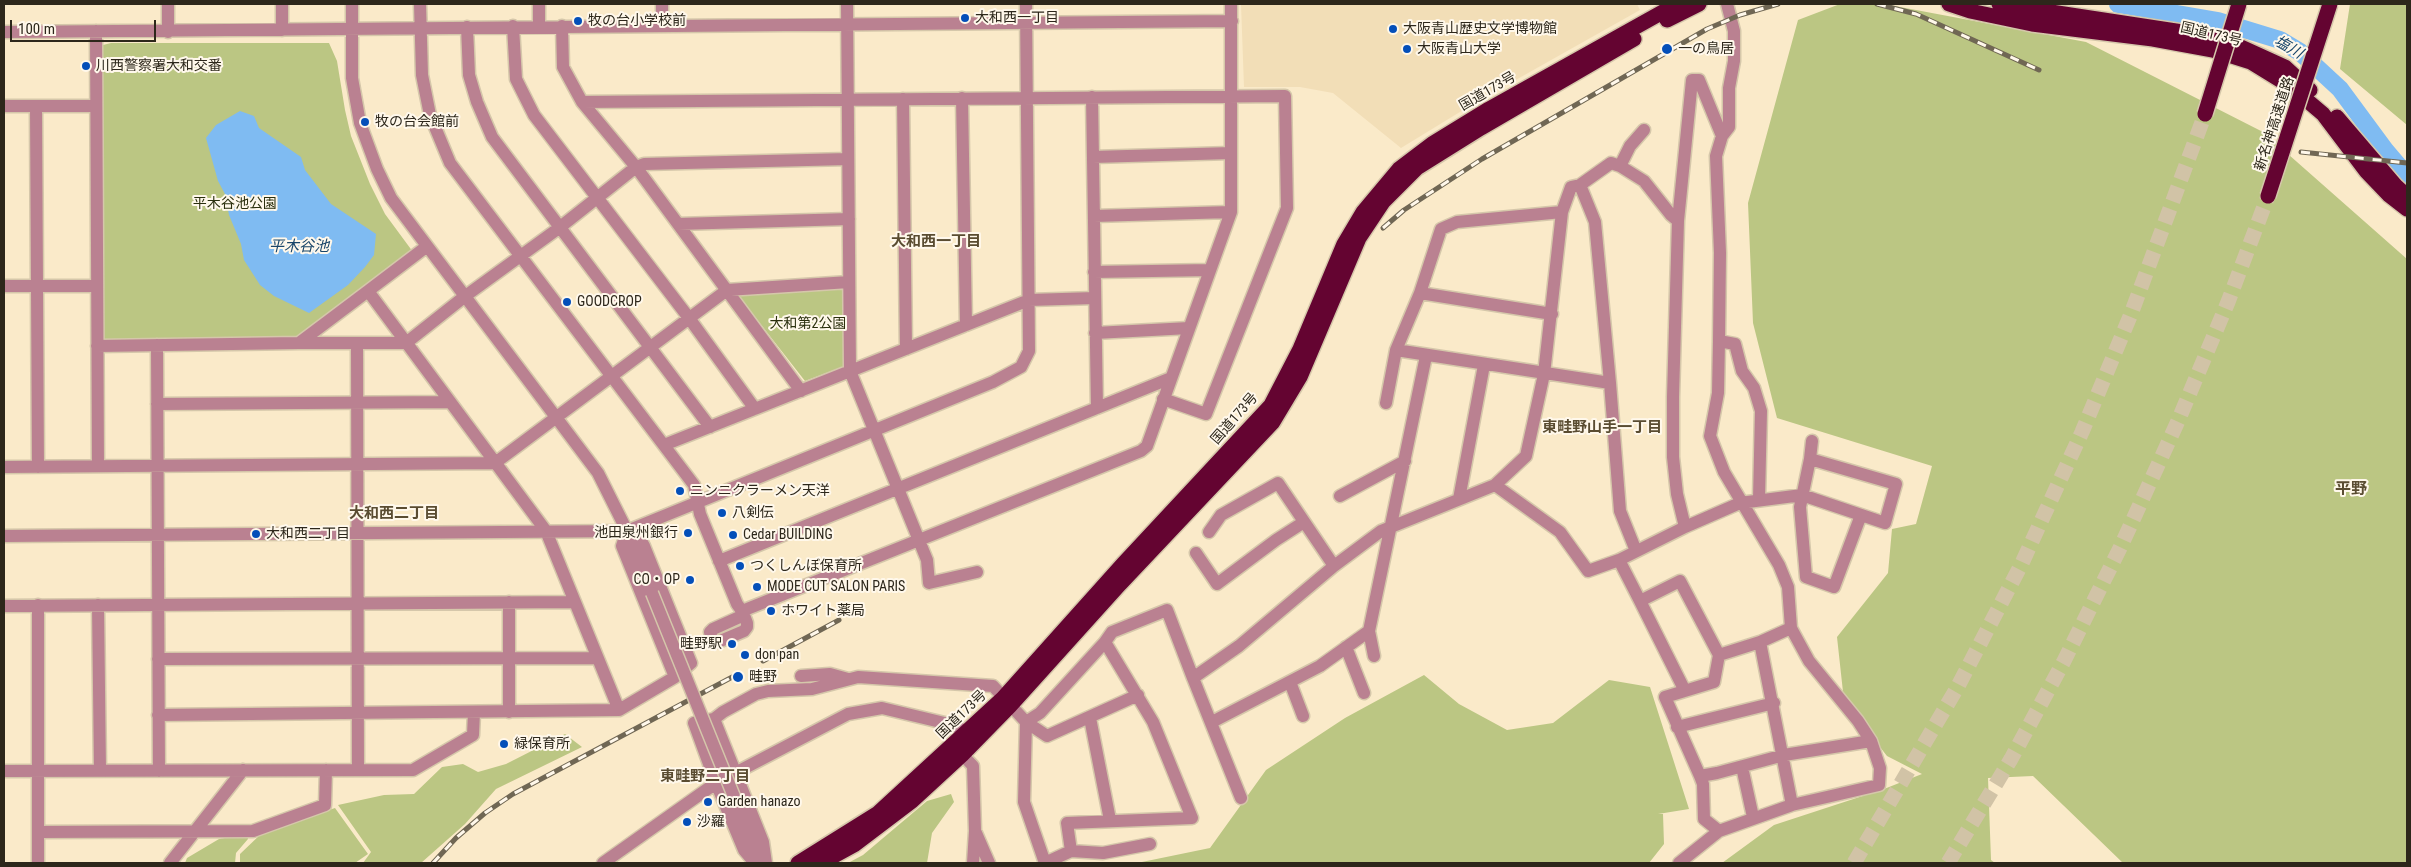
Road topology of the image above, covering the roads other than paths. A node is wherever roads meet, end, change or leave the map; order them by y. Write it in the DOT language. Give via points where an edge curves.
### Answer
graph roads {
  1 [pos="168,4"];
  2 [pos="282,4"];
  3 [pos="352,4"];
  4 [pos="420,4"];
  5 [pos="539,4"];
  6 [pos="662,4"];
  7 [pos="846,4"];
  8 [pos="1026,4"];
  9 [pos="1231,4"];
  10 [pos="1677,4"];
  11 [pos="1699,4"];
  12 [pos="1727,4"];
  13 [pos="1950,4"];
  14 [pos="1999,4"];
  15 [pos="2239,4"];
  16 [pos="2330,4"];
  17 [pos="1232,20"];
  18 [pos="1026,22"];
  19 [pos="847,24"];
  20 [pos="662,25"];
  21 [pos="513,26"];
  22 [pos="539,26"];
  23 [pos="562,26"];
  24 [pos="420,27"];
  25 [pos="467,27"];
  26 [pos="282,30"];
  27 [pos="352,30"];
  28 [pos="96,31"];
  29 [pos="4,32"];
  30 [pos="168,32"];
  31 [pos="1232,96"];
  32 [pos="1092,97"];
  33 [pos="962,98"];
  34 [pos="1026,98"];
  35 [pos="847,99"];
  36 [pos="904,99"];
  37 [pos="582,102"];
  38 [pos="4,106"];
  39 [pos="36,106"];
  40 [pos="96,106"];
  41 [pos="2205,114"];
  42 [pos="1644,130"];
  43 [pos="1722,136"];
  44 [pos="1231,153"];
  45 [pos="1093,157"];
  46 [pos="848,159"];
  47 [pos="1620,166"];
  48 [pos="636,167"];
  49 [pos="1580,185"];
  50 [pos="2268,196"];
  51 [pos="2407,196"];
  52 [pos="597,198"];
  53 [pos="2407,209"];
  54 [pos="1231,212"];
  55 [pos="1562,212"];
  56 [pos="1094,216"];
  57 [pos="848,219"];
  58 [pos="1678,221"];
  59 [pos="678,224"];
  60 [pos="559,228"];
  61 [pos="426,247"];
  62 [pos="520,256"];
  63 [pos="1210,270"];
  64 [pos="1094,272"];
  65 [pos="849,282"];
  66 [pos="4,286"];
  67 [pos="37,286"];
  68 [pos="97,286"];
  69 [pos="727,290"];
  70 [pos="368,291"];
  71 [pos="1420,292"];
  72 [pos="464,297"];
  73 [pos="1095,298"];
  74 [pos="1029,300"];
  75 [pos="1552,314"];
  76 [pos="689,318"];
  77 [pos="966,325"];
  78 [pos="1189,328"];
  79 [pos="1095,333"];
  80 [pos="1719,341"];
  81 [pos="299,343"];
  82 [pos="357,343"];
  83 [pos="406,343"];
  84 [pos="157,345"];
  85 [pos="97,346"];
  86 [pos="650,348"];
  87 [pos="906,349"];
  88 [pos="1396,350"];
  89 [pos="1426,356"];
  90 [pos="1484,365"];
  91 [pos="850,371"];
  92 [pos="1544,374"];
  93 [pos="611,378"];
  94 [pos="1171,378"];
  95 [pos="1610,383"];
  96 [pos="801,391"];
  97 [pos="1163,399"];
  98 [pos="450,402"];
  99 [pos="357,403"];
  100 [pos="1386,403"];
  101 [pos="158,404"];
  102 [pos="1096,408"];
  103 [pos="755,409"];
  104 [pos="556,419"];
  105 [pos="710,427"];
  106 [pos="874,432"];
  107 [pos="1812,441"];
  108 [pos="664,445"];
  109 [pos="1810,459"];
  110 [pos="1405,461"];
  111 [pos="495,463"];
  112 [pos="357,464"];
  113 [pos="98,466"];
  114 [pos="158,466"];
  115 [pos="4,467"];
  116 [pos="38,467"];
  117 [pos="1495,485"];
  118 [pos="897,490"];
  119 [pos="1802,495"];
  120 [pos="1340,496"];
  121 [pos="1459,499"];
  122 [pos="1759,499"];
  123 [pos="698,503"];
  124 [pos="1740,503"];
  125 [pos="1861,515"];
  126 [pos="1304,522"];
  127 [pos="1392,526"];
  128 [pos="1685,527"];
  129 [pos="546,531"];
  130 [pos="627,531"];
  131 [pos="1209,532"];
  132 [pos="357,533"];
  133 [pos="158,535"];
  134 [pos="4,536"];
  135 [pos="918,541"];
  136 [pos="1636,551"];
  137 [pos="1196,554"];
  138 [pos="1619,560"];
  139 [pos="719,561"];
  140 [pos="1334,566"];
  141 [pos="977,572"];
  142 [pos="1640,601"];
  143 [pos="509,602"];
  144 [pos="574,602"];
  145 [pos="358,603"];
  146 [pos="158,604"];
  147 [pos="38,605"];
  148 [pos="98,605"];
  149 [pos="4,606"];
  150 [pos="742,613"];
  151 [pos="1791,628"];
  152 [pos="1369,630"];
  153 [pos="1105,642"];
  154 [pos="1760,642"];
  155 [pos="1346,647"];
  156 [pos="1720,655"];
  157 [pos="1374,656"];
  158 [pos="358,658"];
  159 [pos="509,658"];
  160 [pos="596,658"];
  161 [pos="158,659"];
  162 [pos="801,676"];
  163 [pos="675,677"];
  164 [pos="1193,678"];
  165 [pos="848,679"];
  166 [pos="1290,682"];
  167 [pos="1685,691"];
  168 [pos="1364,692"];
  169 [pos="1138,695"];
  170 [pos="1006,702"];
  171 [pos="1774,703"];
  172 [pos="619,710"];
  173 [pos="474,712"];
  174 [pos="509,712"];
  175 [pos="358,713"];
  176 [pos="158,715"];
  177 [pos="1303,716"];
  178 [pos="1090,718"];
  179 [pos="714,719"];
  180 [pos="1026,722"];
  181 [pos="1212,722"];
  182 [pos="1677,727"];
  183 [pos="967,732"];
  184 [pos="1871,741"];
  185 [pos="958,750"];
  186 [pos="1784,755"];
  187 [pos="1742,767"];
  188 [pos="242,770"];
  189 [pos="326,770"];
  190 [pos="358,770"];
  191 [pos="4,771"];
  192 [pos="38,771"];
  193 [pos="100,771"];
  194 [pos="159,771"];
  195 [pos="736,774"];
  196 [pos="1700,776"];
  197 [pos="716,783"];
  198 [pos="1241,798"];
  199 [pos="1792,805"];
  200 [pos="1753,817"];
  201 [pos="1110,820"];
  202 [pos="196,830"];
  203 [pos="1719,830"];
  204 [pos="976,831"];
  205 [pos="38,832"];
  206 [pos="1150,844"];
  207 [pos="1071,851"];
  208 [pos="615,858"];
  209 [pos="1044,862"];
  210 [pos="38,863"];
  211 [pos="170,863"];
  212 [pos="602,863"];
  213 [pos="755,863"];
  214 [pos="761,863"];
  215 [pos="766,863"];
  216 [pos="798,863"];
  217 [pos="821,863"];
  218 [pos="973,863"];
  219 [pos="989,863"];
  220 [pos="1679,863"];
  1 -- 30 [label="street"];
  2 -- 26 [label="street"];
  3 -- 27 [label="street"];
  4 -- 24 [label="street"];
  5 -- 22 [label="street"];
  6 -- 20 [label="street"];
  7 -- 19 [label="street"];
  8 -- 18 [label="street"];
  9 -- 17 [label="street"];
  10 -- 170 [label="highway, 国道173号" via="1489,109 1399,169 1363,212 1344,244 1300,349 1271,405"];
  11 -- 170 [label="highway, 国道173号" via="1416,168 1383,202 1359,238 1300,377 1273,422"];
  12 -- 43 [label="street" via="1734,31 1734,61 1729,88 1729,127"];
  13 -- 53 [label="highway, 国道173号" via="2032,24 2213,50 2251,62 2290,86 2322,114 2366,171 2388,195"];
  14 -- 51 [label="highway, 国道173号" via="2189,33 2241,47 2285,67 2330,109"];
  15 -- 41 [label="highway, bridge"];
  16 -- 50 [label="highway, 新名神高速道路, bridge"];
  17 -- 18 [label="street"];
  17 -- 31 [label="street"];
  18 -- 19 [label="street"];
  18 -- 34 [label="street"];
  19 -- 20 [label="street"];
  19 -- 35 [label="street"];
  20 -- 23 [label="street"];
  21 -- 22 [label="street"];
  21 -- 25 [label="street"];
  21 -- 52 [label="street" via="516,80 534,115"];
  22 -- 23 [label="street"];
  23 -- 37 [label="street" via="563,67"];
  24 -- 25 [label="street"];
  24 -- 27 [label="street"];
  24 -- 62 [label="street" via="422,75 430,115 450,164"];
  25 -- 60 [label="street" via="469,75 492,137"];
  26 -- 27 [label="street"];
  26 -- 30 [label="street"];
  27 -- 61 [label="street" via="352,78 365,138 391,198"];
  28 -- 29 [label="street"];
  28 -- 30 [label="street"];
  28 -- 40 [label="street"];
  31 -- 32 [label="street"];
  31 -- 44 [label="street"];
  31 -- 97 [label="street" via="1285,96 1287,208 1206,414"];
  32 -- 34 [label="street"];
  32 -- 45 [label="street"];
  33 -- 34 [label="street"];
  33 -- 36 [label="street"];
  33 -- 77 [label="street"];
  34 -- 74 [label="street"];
  35 -- 36 [label="street"];
  35 -- 37 [label="street"];
  35 -- 46 [label="street"];
  36 -- 87 [label="street"];
  37 -- 48 [label="street"];
  38 -- 39 [label="street"];
  39 -- 40 [label="street"];
  39 -- 67 [label="street"];
  40 -- 68 [label="street"];
  42 -- 47 [label="street" via="1630,146"];
  43 -- 58 [label="street" via="1699,80 1692,80"];
  43 -- 80 [label="street" via="1716,156"];
  44 -- 45 [label="street"];
  44 -- 54 [label="street"];
  45 -- 56 [label="street"];
  46 -- 48 [label="street" via="644,164"];
  46 -- 57 [label="street"];
  47 -- 49 [label="street" via="1611,163"];
  47 -- 58 [label="street" via="1644,181"];
  48 -- 52 [label="street"];
  48 -- 59 [label="street"];
  49 -- 55 [label="street" via="1571,187"];
  49 -- 95 [label="street" via="1595,222"];
  52 -- 60 [label="street"];
  52 -- 76 [label="street"];
  54 -- 56 [label="street"];
  54 -- 63 [label="street"];
  55 -- 71 [label="street" via="1457,222 1441,229"];
  55 -- 75 [label="street"];
  56 -- 64 [label="street"];
  57 -- 59 [label="street"];
  57 -- 65 [label="street"];
  58 -- 128 [label="street" via="1673,457"];
  59 -- 69 [label="street"];
  60 -- 62 [label="street"];
  60 -- 86 [label="street"];
  61 -- 70 [label="street"];
  61 -- 72 [label="street"];
  62 -- 72 [label="street"];
  62 -- 93 [label="street"];
  63 -- 64 [label="street"];
  63 -- 78 [label="street"];
  64 -- 73 [label="street"];
  65 -- 69 [label="street"];
  65 -- 91 [label="street"];
  66 -- 67 [label="street"];
  67 -- 68 [label="street"];
  67 -- 116 [label="street"];
  68 -- 85 [label="street"];
  69 -- 76 [label="street"];
  69 -- 96 [label="street"];
  70 -- 81 [label="street"];
  70 -- 83 [label="street"];
  71 -- 75 [label="street"];
  71 -- 88 [label="street"];
  72 -- 83 [label="street"];
  72 -- 104 [label="street"];
  73 -- 74 [label="street"];
  73 -- 79 [label="street"];
  74 -- 77 [label="street"];
  74 -- 106 [label="street" via="1030,350 1021,366 993,382"];
  75 -- 92 [label="street"];
  76 -- 86 [label="street"];
  76 -- 103 [label="street"];
  77 -- 87 [label="street"];
  78 -- 79 [label="street"];
  78 -- 94 [label="street"];
  79 -- 102 [label="street"];
  80 -- 122 [label="street" via="1735,344 1742,371 1754,388 1761,411"];
  80 -- 124 [label="street" via="1718,393 1710,436"];
  81 -- 82 [label="street"];
  81 -- 84 [label="street"];
  82 -- 83 [label="street"];
  82 -- 99 [label="street"];
  83 -- 98 [label="street"];
  84 -- 85 [label="street"];
  84 -- 101 [label="street"];
  85 -- 113 [label="street"];
  86 -- 93 [label="street"];
  86 -- 105 [label="street"];
  87 -- 91 [label="street"];
  88 -- 89 [label="street"];
  88 -- 100 [label="street"];
  89 -- 90 [label="street"];
  89 -- 110 [label="street"];
  90 -- 92 [label="street"];
  90 -- 121 [label="street"];
  91 -- 96 [label="street"];
  91 -- 106 [label="street"];
  92 -- 95 [label="street"];
  92 -- 117 [label="street" via="1526,456"];
  93 -- 104 [label="street"];
  93 -- 108 [label="street"];
  94 -- 97 [label="street"];
  94 -- 102 [label="street"];
  95 -- 136 [label="street" via="1620,511"];
  96 -- 103 [label="street"];
  97 -- 135 [label="street" via="1147,446 1141,451"];
  98 -- 99 [label="street"];
  98 -- 111 [label="street"];
  99 -- 101 [label="street"];
  99 -- 112 [label="street"];
  101 -- 114 [label="street"];
  102 -- 118 [label="street"];
  103 -- 105 [label="street"];
  104 -- 111 [label="street"];
  104 -- 130 [label="street" via="598,473"];
  105 -- 108 [label="street"];
  106 -- 118 [label="street"];
  106 -- 123 [label="street"];
  107 -- 109 [label="street"];
  108 -- 123 [label="street" via="694,485"];
  109 -- 119 [label="street"];
  109 -- 125 [label="street" via="1896,484 1885,522"];
  110 -- 120 [label="street"];
  110 -- 127 [label="street"];
  111 -- 112 [label="street"];
  111 -- 129 [label="street"];
  112 -- 114 [label="street"];
  112 -- 132 [label="street"];
  113 -- 114 [label="street"];
  113 -- 116 [label="street"];
  114 -- 133 [label="street"];
  115 -- 116 [label="street"];
  117 -- 121 [label="street"];
  117 -- 138 [label="street" via="1560,532 1588,571"];
  118 -- 135 [label="street"];
  118 -- 139 [label="street"];
  119 -- 122 [label="street"];
  119 -- 125 [label="street"];
  119 -- 125 [label="street" via="1800,507 1806,577 1834,587"];
  121 -- 127 [label="street"];
  122 -- 124 [label="street"];
  123 -- 130 [label="street"];
  123 -- 139 [label="street"];
  124 -- 128 [label="street"];
  124 -- 151 [label="street" via="1779,565 1788,587"];
  126 -- 131 [label="street" via="1278,483 1221,515"];
  126 -- 137 [label="street" via="1217,584"];
  126 -- 140 [label="street"];
  127 -- 140 [label="street"];
  127 -- 152 [label="street"];
  128 -- 136 [label="street"];
  129 -- 130 [label="street"];
  129 -- 132 [label="street"];
  129 -- 144 [label="street"];
  130 -- 163 [label="street" via="622,546"];
  130 -- 163 [label="street" via="640,539 644,546 690,658 690,665"];
  130 -- 214 [label="street, bridge"];
  132 -- 133 [label="street"];
  132 -- 145 [label="street"];
  133 -- 134 [label="street"];
  133 -- 146 [label="street"];
  135 -- 141 [label="street" via="927,560 929,583"];
  135 -- 150 [label="street"];
  136 -- 138 [label="street"];
  138 -- 142 [label="street"];
  139 -- 150 [label="street"];
  140 -- 164 [label="street" via="1238,646"];
  142 -- 156 [label="street" via="1680,581"];
  142 -- 167 [label="street"];
  143 -- 144 [label="street"];
  143 -- 145 [label="street"];
  143 -- 159 [label="street"];
  144 -- 160 [label="street"];
  145 -- 146 [label="street"];
  145 -- 158 [label="street"];
  146 -- 148 [label="street"];
  146 -- 161 [label="street"];
  147 -- 148 [label="street"];
  147 -- 149 [label="street"];
  147 -- 192 [label="street"];
  148 -- 193 [label="street"];
  150 -- 150 [label="street" via="713,629 712,640 718,642 744,631 747,627"];
  151 -- 154 [label="street"];
  151 -- 184 [label="street" via="1809,662"];
  152 -- 155 [label="street"];
  152 -- 157 [label="street"];
  153 -- 164 [label="street" via="1112,632 1167,610"];
  153 -- 169 [label="street"];
  153 -- 180 [label="street" via="1040,713"];
  154 -- 156 [label="street"];
  154 -- 171 [label="street"];
  155 -- 166 [label="street"];
  155 -- 168 [label="street"];
  156 -- 167 [label="street" via="1714,682"];
  158 -- 159 [label="street"];
  158 -- 161 [label="street"];
  158 -- 175 [label="street"];
  159 -- 160 [label="street"];
  159 -- 174 [label="street"];
  160 -- 172 [label="street"];
  161 -- 176 [label="street"];
  162 -- 165 [label="street" via="830,674"];
  163 -- 172 [label="street"];
  164 -- 181 [label="street"];
  165 -- 170 [label="street" via="993,686"];
  165 -- 179 [label="street" via="812,689 764,691"];
  166 -- 177 [label="street"];
  166 -- 181 [label="street"];
  167 -- 182 [label="street" via="1665,698"];
  169 -- 178 [label="street"];
  169 -- 201 [label="street" via="1153,722 1192,818"];
  170 -- 180 [label="street"];
  170 -- 183 [label="highway, 国道173号"];
  170 -- 185 [label="highway, 国道173号"];
  171 -- 182 [label="street"];
  171 -- 186 [label="street"];
  172 -- 174 [label="street"];
  173 -- 174 [label="street"];
  173 -- 175 [label="street"];
  173 -- 190 [label="street" via="473,735 413,770"];
  175 -- 176 [label="street"];
  175 -- 190 [label="street"];
  176 -- 194 [label="street"];
  178 -- 180 [label="street" via="1047,736"];
  178 -- 201 [label="street"];
  179 -- 195 [label="street"];
  179 -- 197 [label="street" via="694,723"];
  180 -- 209 [label="street" via="1024,802"];
  181 -- 198 [label="street"];
  182 -- 196 [label="street" via="1689,746"];
  183 -- 185 [label="highway, 国道173号"];
  183 -- 195 [label="street" via="953,725 882,708 848,714"];
  184 -- 186 [label="street"];
  184 -- 199 [label="street" via="1880,768 1879,785"];
  185 -- 204 [label="street" via="973,766"];
  185 -- 216 [label="highway, 国道173号" via="878,813"];
  185 -- 217 [label="highway, 国道173号" via="905,806 854,845"];
  186 -- 187 [label="street"];
  186 -- 199 [label="street"];
  187 -- 196 [label="street"];
  187 -- 200 [label="street"];
  188 -- 189 [label="street"];
  188 -- 194 [label="street"];
  188 -- 202 [label="street"];
  189 -- 190 [label="street"];
  189 -- 202 [label="street" via="325,805 253,831"];
  191 -- 192 [label="street"];
  192 -- 193 [label="street"];
  192 -- 205 [label="street"];
  193 -- 194 [label="street"];
  195 -- 197 [label="street"];
  195 -- 215 [label="street" via="764,842"];
  196 -- 203 [label="street" via="1704,819"];
  197 -- 208 [label="street"];
  197 -- 213 [label="street" via="744,850"];
  199 -- 200 [label="street"];
  200 -- 203 [label="street"];
  201 -- 207 [label="street" via="1067,823"];
  202 -- 205 [label="street"];
  202 -- 211 [label="street"];
  203 -- 220 [label="street"];
  204 -- 218 [label="street"];
  204 -- 219 [label="street"];
  205 -- 210 [label="street"];
  206 -- 207 [label="street" via="1103,853"];
  207 -- 209 [label="street"];
  208 -- 212 [label="street"];
}
